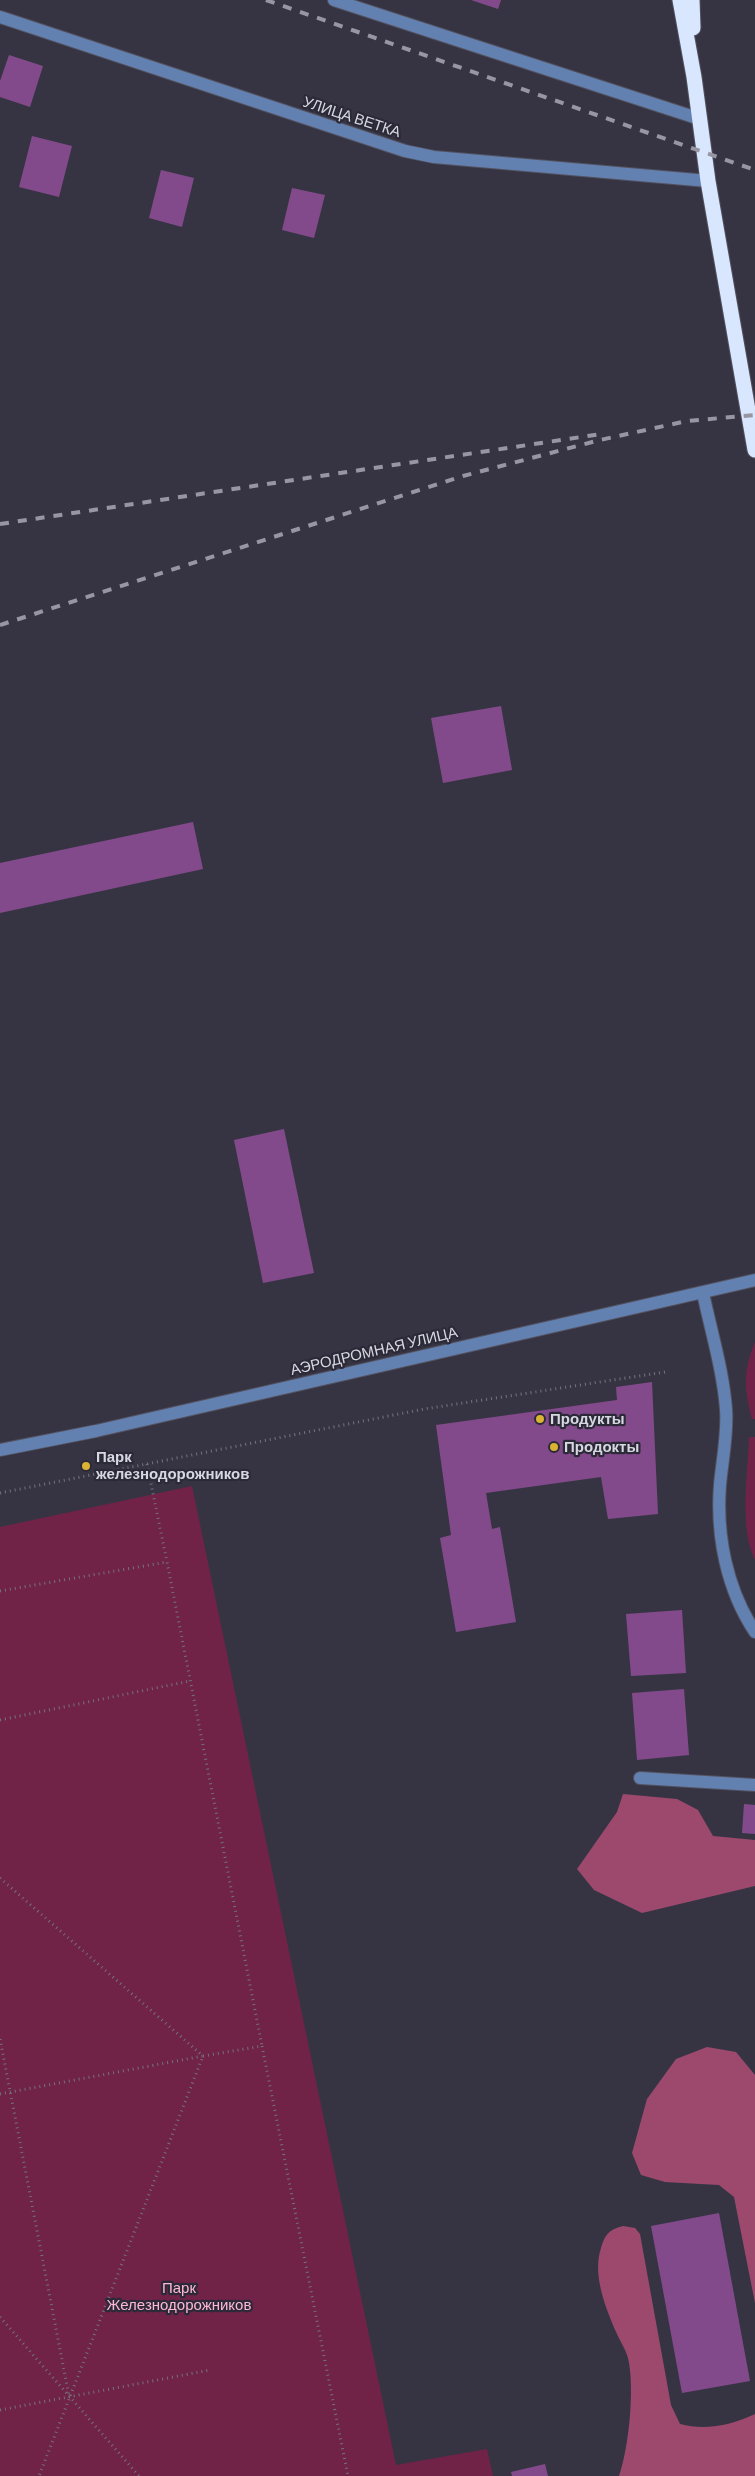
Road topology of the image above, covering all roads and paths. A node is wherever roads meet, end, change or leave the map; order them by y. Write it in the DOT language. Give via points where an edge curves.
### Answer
graph roads {
  1 [pos="334,0"];
  2 [pos="680,0"];
  3 [pos="692,0"];
  4 [pos="0,17"];
  5 [pos="694,77"];
  6 [pos="700,119"];
  7 [pos="708,181"];
  8 [pos="755,450"];
  9 [pos="755,1280"];
  10 [pos="703,1293"];
  11 [pos="665,1372"];
  12 [pos="0,1450"];
  13 [pos="147,1464"];
  14 [pos="0,1493"];
  15 [pos="167,1562"];
  16 [pos="0,1591"];
  17 [pos="755,1632"];
  18 [pos="190,1680"];
  19 [pos="0,1720"];
  20 [pos="640,1778"];
  21 [pos="755,1785"];
  22 [pos="0,1878"];
  23 [pos="0,2039"];
  24 [pos="262,2046"];
  25 [pos="203,2056"];
  26 [pos="10,2092"];
  27 [pos="0,2094"];
  28 [pos="0,2317"];
  29 [pos="210,2370"];
  30 [pos="69,2397"];
  31 [pos="0,2410"];
  32 [pos="39,2476"];
  33 [pos="139,2476"];
  34 [pos="348,2476"];
  1 -- 6 [label="street"];
  2 -- 5 [label="highway"];
  3 -- 5 [label="highway"];
  4 -- 7 [label="street, УЛИЦА ВЕТКА" via="405,152"];
  5 -- 6 [label="highway"];
  6 -- 7 [label="highway"];
  7 -- 8 [label="highway"];
  9 -- 10 [label="street, АЭРОДРОМНАЯ УЛИЦА"];
  10 -- 12 [label="street, АЭРОДРОМНАЯ УЛИЦА" via="96,1432"];
  10 -- 17 [label="street" via="723,1383 726,1412 720,1526 738,1605"];
  11 -- 13 [label="path" via="424,1408"];
  13 -- 14 [label="path"];
  13 -- 15 [label="path"];
  15 -- 16 [label="path"];
  15 -- 18 [label="path"];
  18 -- 19 [label="path"];
  18 -- 24 [label="path"];
  20 -- 21 [label="street"];
  22 -- 25 [label="path"];
  23 -- 26 [label="path"];
  24 -- 25 [label="path"];
  24 -- 34 [label="path"];
  25 -- 26 [label="path"];
  25 -- 30 [label="path"];
  26 -- 27 [label="path"];
  26 -- 30 [label="path"];
  28 -- 30 [label="path"];
  29 -- 30 [label="path"];
  30 -- 31 [label="path"];
  30 -- 32 [label="path"];
  30 -- 33 [label="path"];
}
